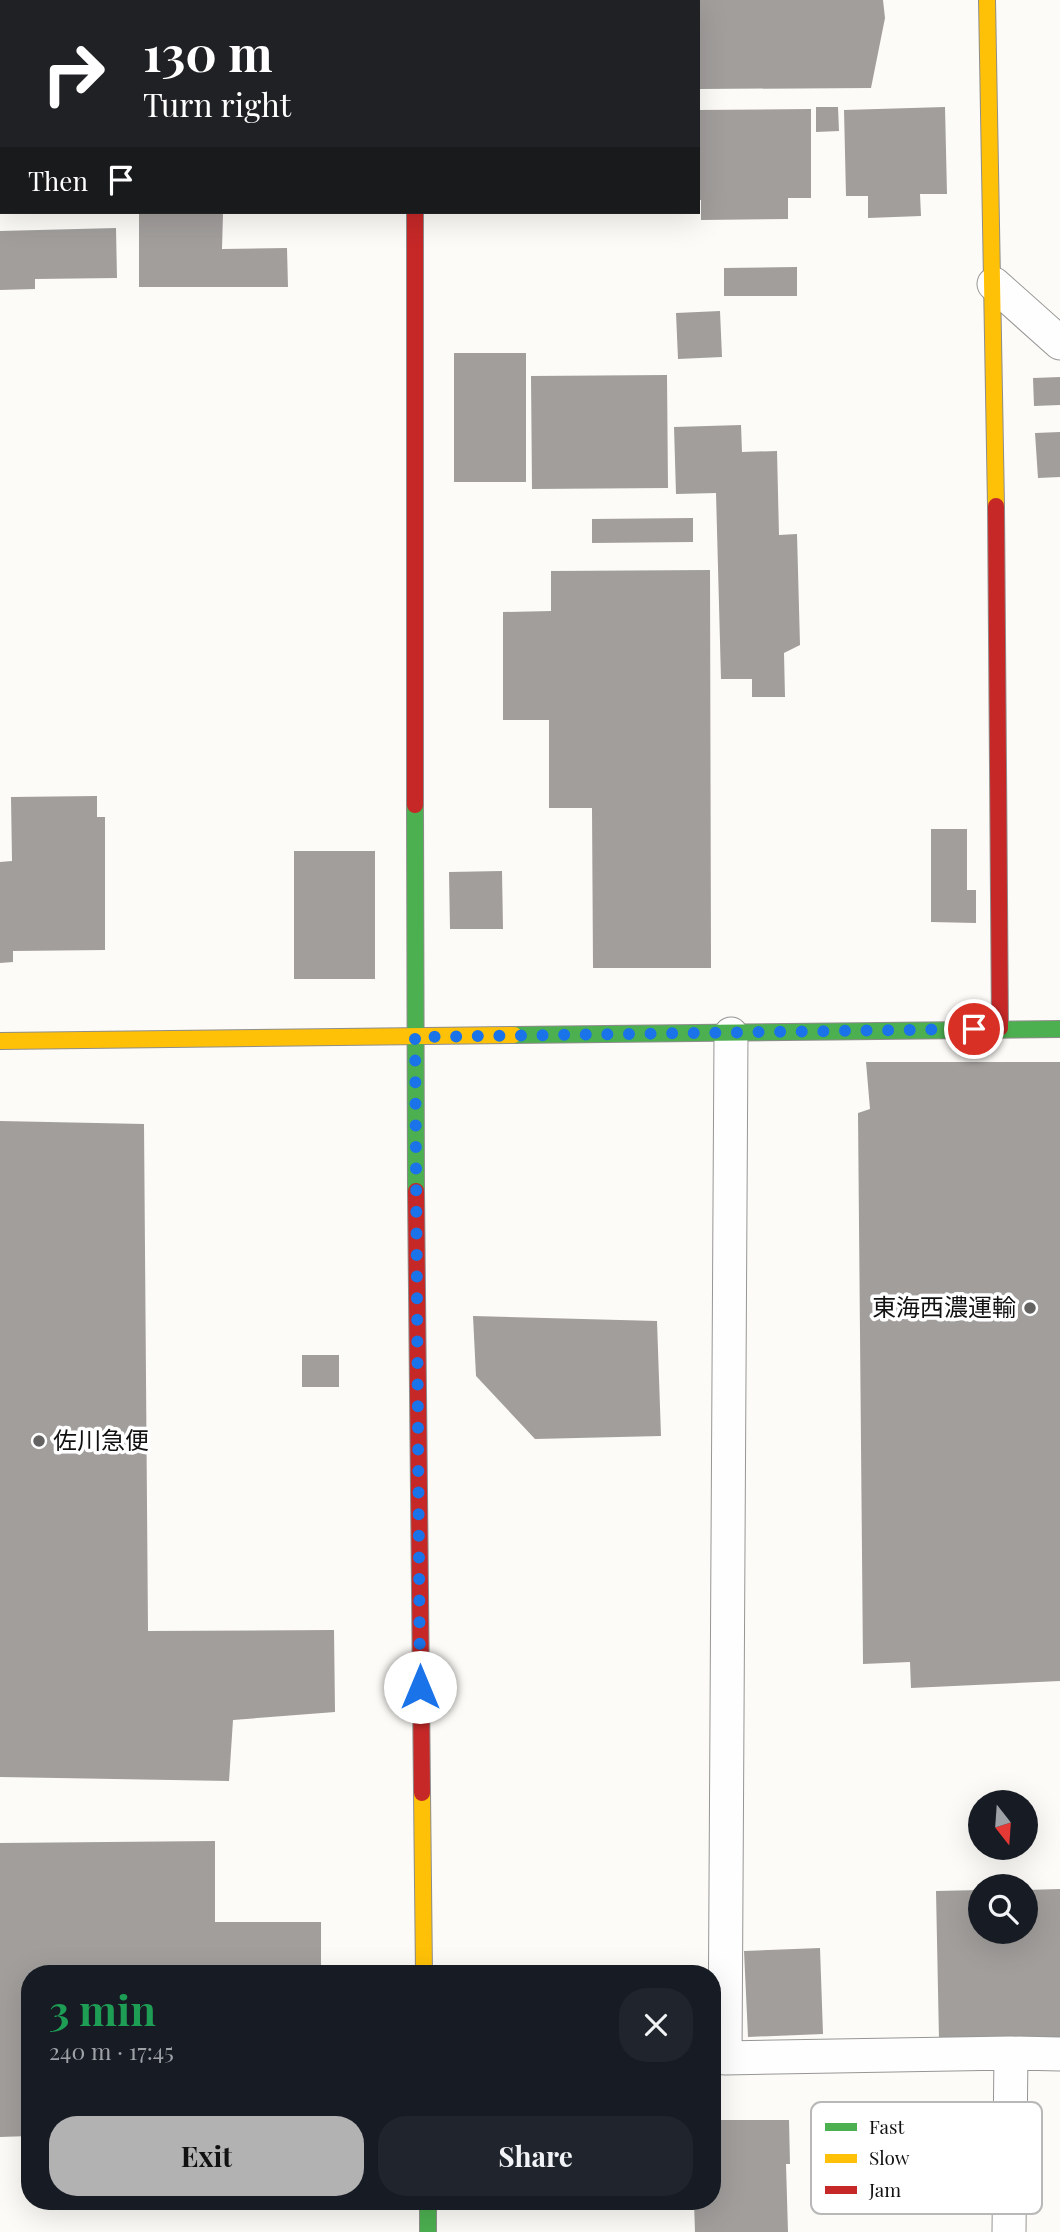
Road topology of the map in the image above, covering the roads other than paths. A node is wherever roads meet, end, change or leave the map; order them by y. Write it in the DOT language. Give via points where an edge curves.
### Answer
graph roads {
  1 [pos="987,0"];
  2 [pos="415,214"];
  3 [pos="994,284"];
  4 [pos="1060,343"];
  5 [pos="1000,1028"];
  6 [pos="1060,1029"];
  7 [pos="731,1034"];
  8 [pos="415,1037"];
  9 [pos="0,1041"];
  10 [pos="424,1965"];
  11 [pos="1010,2053"];
  12 [pos="1060,2054"];
  13 [pos="1010,2102"];
  14 [pos="428,2210"];
  15 [pos="1009,2214"];
  16 [pos="428,2232"];
  17 [pos="1009,2232"];
  1 -- 3 [label="street"];
  2 -- 8 [label="street"];
  3 -- 4 [label="street"];
  3 -- 5 [label="street"];
  5 -- 6 [label="street"];
  5 -- 7 [label="street"];
  7 -- 8 [label="street"];
  7 -- 11 [label="street" via="725,2058"];
  8 -- 9 [label="street"];
  8 -- 10 [label="street"];
  11 -- 12 [label="street"];
  11 -- 13 [label="street"];
  14 -- 16 [label="street"];
  15 -- 17 [label="street"];
}
